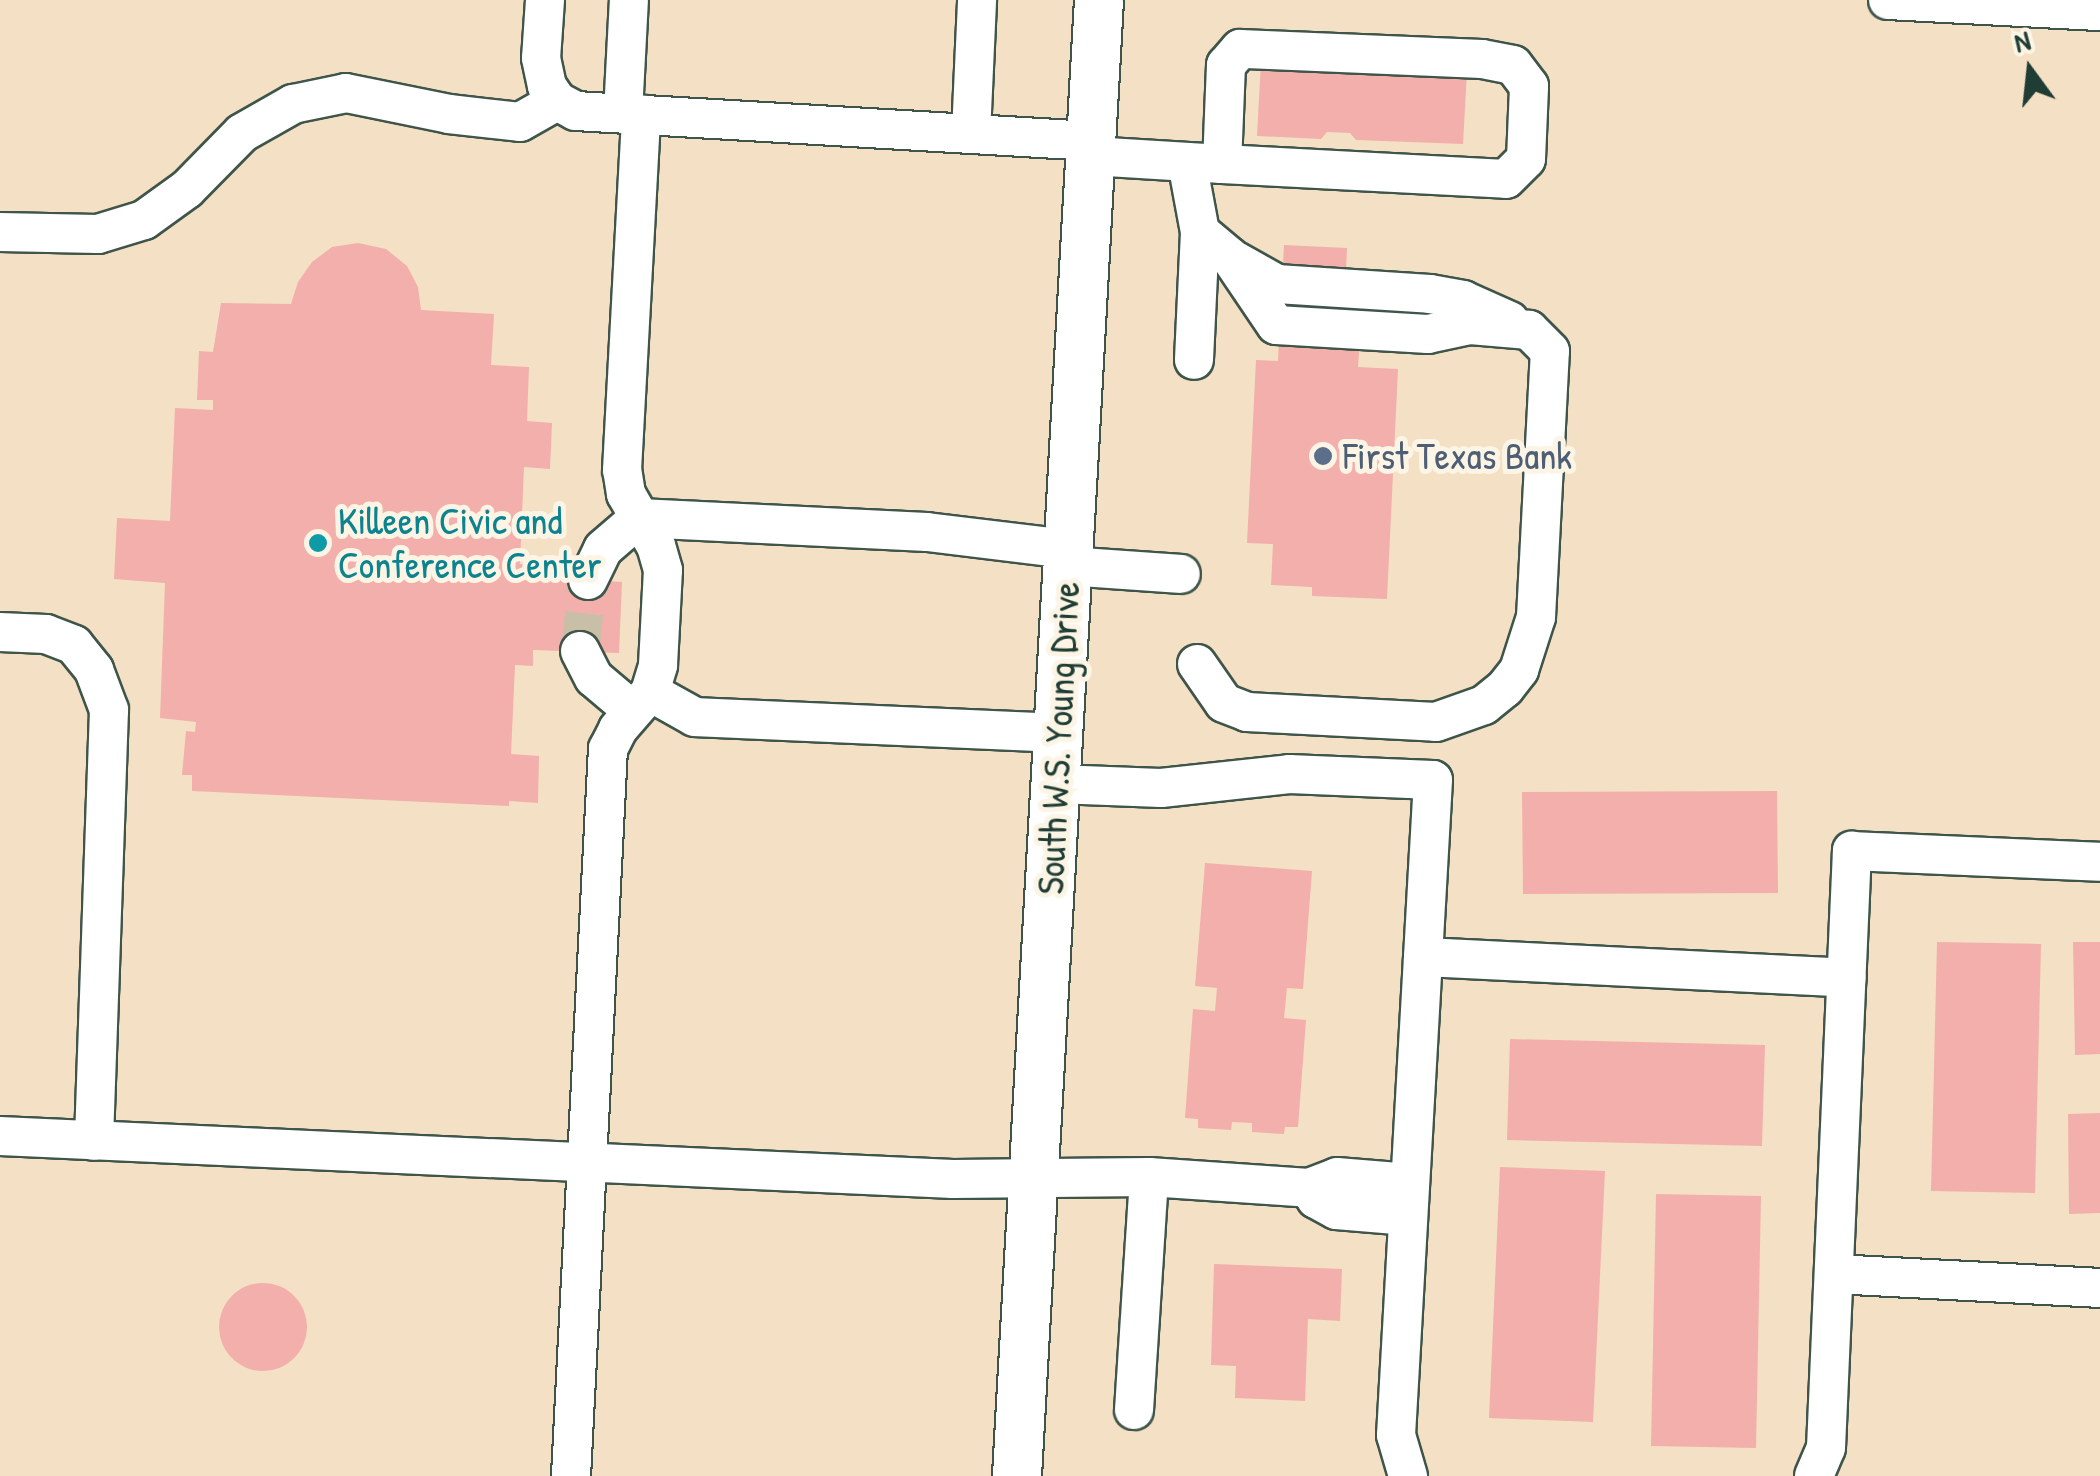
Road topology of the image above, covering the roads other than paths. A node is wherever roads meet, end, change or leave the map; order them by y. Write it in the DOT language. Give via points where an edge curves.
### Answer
graph roads {
  1 [pos="545,0"];
  2 [pos="629,0"];
  3 [pos="977,0"];
  4 [pos="1099,0"];
  5 [pos="1888,0"];
  6 [pos="2100,10"];
  7 [pos="557,101"];
  8 [pos="632,114"];
  9 [pos="971,134"];
  10 [pos="1091,148"];
  11 [pos="1205,163"];
  12 [pos="0,232"];
  13 [pos="1200,232"];
  14 [pos="1230,258"];
  15 [pos="1467,312"];
  16 [pos="1194,360"];
  17 [pos="639,518"];
  18 [pos="1068,558"];
  19 [pos="1181,574"];
  20 [pos="588,580"];
  21 [pos="0,632"];
  22 [pos="580,652"];
  23 [pos="1196,664"];
  24 [pos="641,701"];
  25 [pos="1058,732"];
  26 [pos="1056,784"];
  27 [pos="2100,862"];
  28 [pos="1423,957"];
  29 [pos="1846,978"];
  30 [pos="0,1136"];
  31 [pos="94,1141"];
  32 [pos="586,1163"];
  33 [pos="1149,1177"];
  34 [pos="1033,1179"];
  35 [pos="1409,1200"];
  36 [pos="1834,1274"];
  37 [pos="2100,1288"];
  38 [pos="1134,1410"];
  39 [pos="571,1476"];
  40 [pos="1017,1476"];
  41 [pos="1408,1476"];
  42 [pos="1814,1476"];
  1 -- 7 [label="lane" via="541,58"];
  2 -- 8 [label="lane"];
  3 -- 9 [label="lane"];
  4 -- 10 [label="main road, South W.S. Young Drive"];
  5 -- 6 [label="lane"];
  7 -- 8 [label="lane" via="576,111"];
  7 -- 12 [label="lane" via="520,122 346,93 294,104 242,132 187,189 144,220 98,234"];
  8 -- 9 [label="lane"];
  8 -- 17 [label="lane" via="622,470"];
  9 -- 10 [label="lane"];
  10 -- 11 [label="lane"];
  10 -- 18 [label="main road, South W.S. Young Drive"];
  11 -- 11 [label="lane" via="1506,178 1526,159 1529,86 1513,65 1482,59 1240,48 1226,65"];
  11 -- 13 [label="lane"];
  13 -- 14 [label="lane"];
  13 -- 16 [label="lane"];
  14 -- 15 [label="lane" via="1408,270 1430,276"];
  14 -- 15 [label="lane" via="1276,325 1428,334"];
  15 -- 23 [label="lane" via="1529,330 1550,352 1536,617 1520,670 1484,704 1436,722 1246,712 1224,703"];
  17 -- 18 [label="lane" via="927,532"];
  17 -- 20 [label="lane" via="603,549"];
  17 -- 24 [label="lane" via="663,570 658,665"];
  18 -- 19 [label="lane"];
  18 -- 25 [label="main road, South W.S. Young Drive"];
  21 -- 31 [label="lane" via="46,634 74,645 94,670 109,710"];
  22 -- 24 [label="lane" via="594,678"];
  24 -- 25 [label="lane" via="695,717"];
  24 -- 32 [label="lane" via="608,750"];
  25 -- 26 [label="main road, South W.S. Young Drive"];
  26 -- 28 [label="lane" via="1161,788 1288,774 1433,780"];
  26 -- 34 [label="main road, South W.S. Young Drive"];
  27 -- 29 [label="lane" via="1852,851"];
  28 -- 29 [label="lane"];
  28 -- 35 [label="lane"];
  29 -- 36 [label="lane"];
  30 -- 31 [label="lane"];
  31 -- 32 [label="lane"];
  32 -- 34 [label="lane"];
  32 -- 39 [label="lane"];
  33 -- 34 [label="lane"];
  33 -- 35 [label="lane" via="1310,1188 1316,1200 1336,1210"];
  33 -- 38 [label="lane"];
  34 -- 40 [label="main road, South W.S. Young Drive"];
  35 -- 41 [label="lane" via="1396,1434"];
  36 -- 37 [label="lane"];
  36 -- 42 [label="lane" via="1826,1448"];
}
